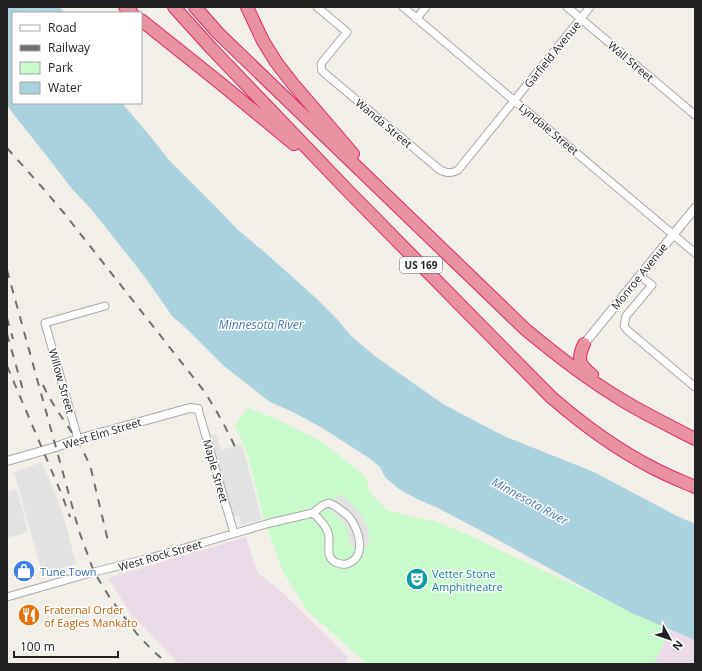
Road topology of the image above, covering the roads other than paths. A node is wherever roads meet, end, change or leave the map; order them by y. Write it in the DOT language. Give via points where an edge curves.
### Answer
graph roads {
  1 [pos="174,7"];
  2 [pos="195,7"];
  3 [pos="247,7"];
  4 [pos="317,7"];
  5 [pos="403,7"];
  6 [pos="426,7"];
  7 [pos="567,7"];
  8 [pos="590,7"];
  9 [pos="581,18"];
  10 [pos="416,19"];
  11 [pos="142,21"];
  12 [pos="514,100"];
  13 [pos="695,115"];
  14 [pos="451,173"];
  15 [pos="350,193"];
  16 [pos="398,206"];
  17 [pos="695,208"];
  18 [pos="673,235"];
  19 [pos="695,253"];
  20 [pos="640,276"];
  21 [pos="105,306"];
  22 [pos="584,344"];
  23 [pos="544,345"];
  24 [pos="695,387"];
  25 [pos="636,408"];
  26 [pos="198,410"];
  27 [pos="78,438"];
  28 [pos="695,439"];
  29 [pos="7,461"];
  30 [pos="695,487"];
  31 [pos="313,513"];
  32 [pos="234,533"];
  33 [pos="7,597"];
  1 -- 15 [label="highway, US 169"];
  2 -- 16 [label="highway, US 169" via="218,33"];
  3 -- 16 [label="highway" via="276,62"];
  4 -- 14 [label="street, Wanda Street" via="346,32 321,64 324,73 440,170"];
  5 -- 10 [label="street, Lyndale Street"];
  6 -- 10 [label="street"];
  7 -- 9 [label="street, Wall Street"];
  8 -- 9 [label="street, Garfield Avenue"];
  9 -- 12 [label="street, Garfield Avenue"];
  9 -- 13 [label="street, Wall Street"];
  10 -- 12 [label="street, Lyndale Street"];
  11 -- 15 [label="highway"];
  12 -- 14 [label="street, Garfield Avenue" via="458,170"];
  12 -- 18 [label="street, Lyndale Street"];
  15 -- 30 [label="highway, US 169" via="551,397 573,416 652,468"];
  16 -- 23 [label="highway, US 169"];
  17 -- 18 [label="street, Monroe Avenue"];
  18 -- 19 [label="street, Lyndale Street"];
  18 -- 20 [label="street, Monroe Avenue"];
  20 -- 22 [label="street, Monroe Avenue"];
  20 -- 24 [label="street" via="652,286 626,316 624,326"];
  21 -- 27 [label="street, Willow Street" via="45,323"];
  22 -- 23 [label="highway" via="566,353"];
  22 -- 25 [label="highway" via="580,351 582,366"];
  23 -- 25 [label="highway, US 169" via="591,380"];
  25 -- 28 [label="highway, US 169"];
  26 -- 27 [label="street, West Elm Street" via="190,408"];
  26 -- 32 [label="street, Maple Street"];
  27 -- 29 [label="street, West Elm Street"];
  31 -- 31 [label="street, West Rock Street" via="327,529 329,556 339,564 353,561 359,554 360,546 355,527 349,518 329,503"];
  31 -- 32 [label="street, West Rock Street"];
  32 -- 33 [label="street, West Rock Street"];
}
